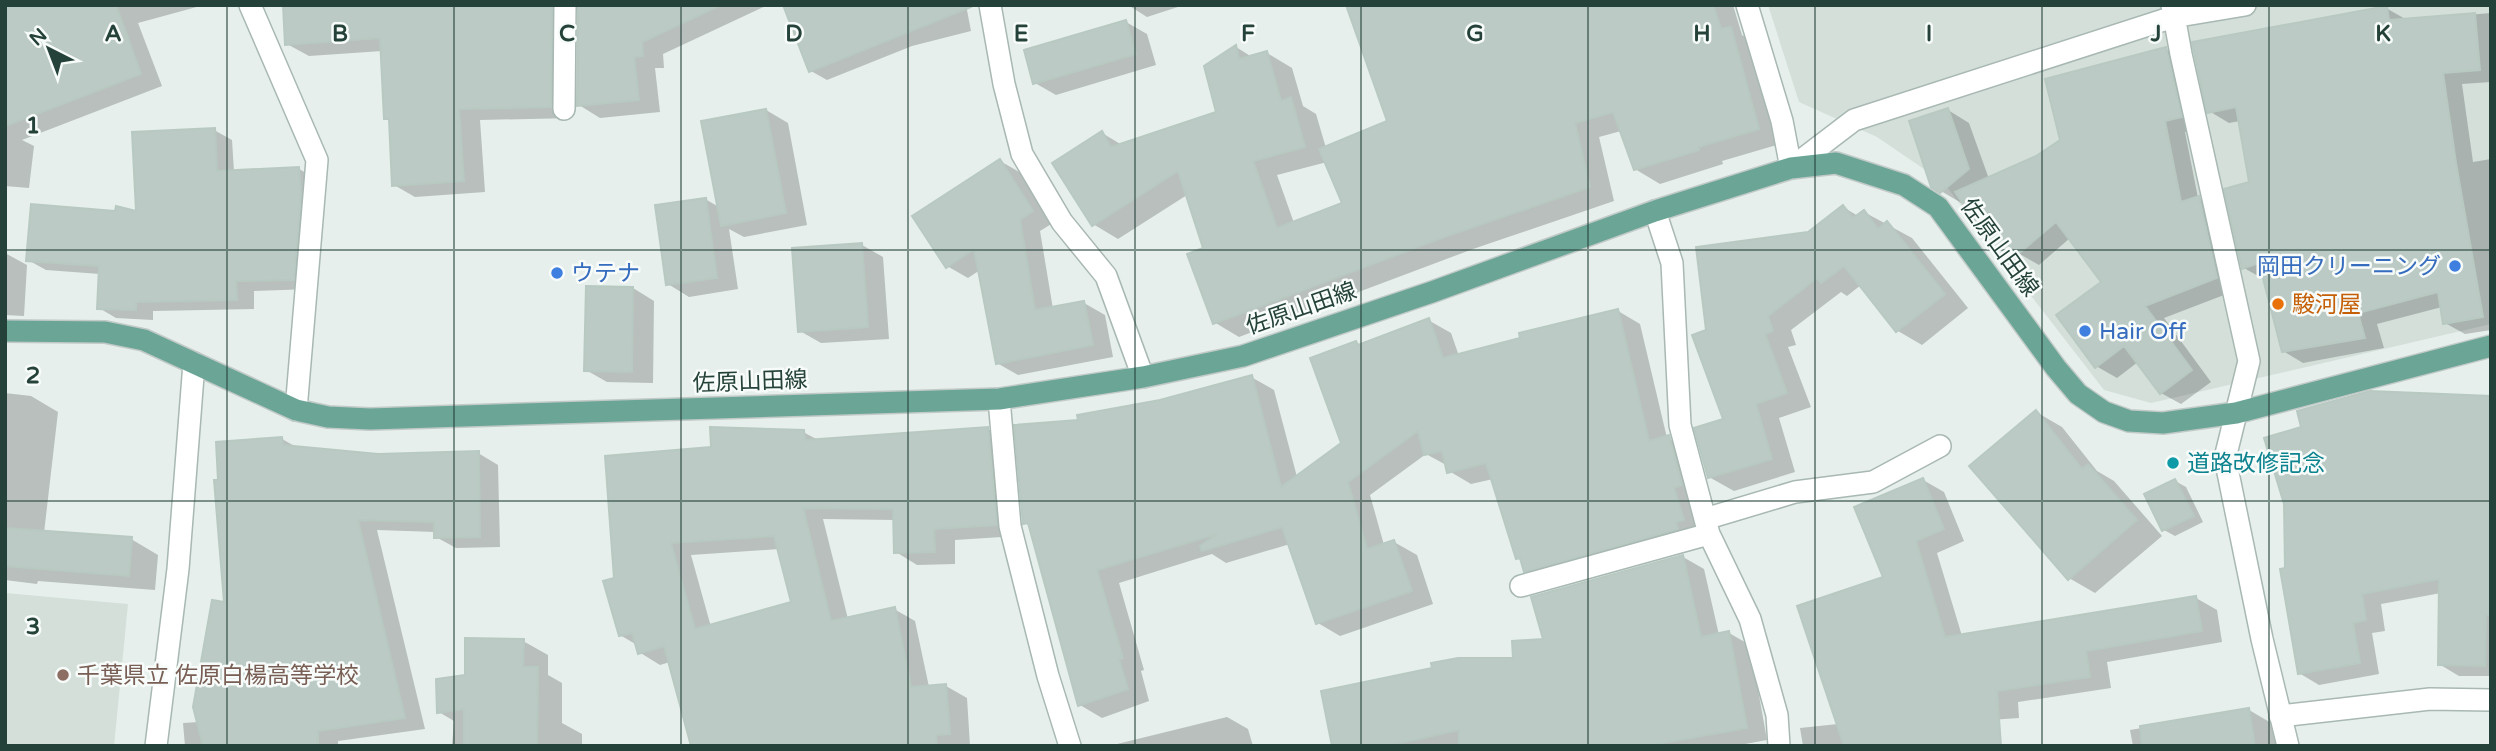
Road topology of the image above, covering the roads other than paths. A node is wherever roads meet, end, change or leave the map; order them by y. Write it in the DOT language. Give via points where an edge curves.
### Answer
graph roads {
  1 [pos="250,5"];
  2 [pos="565,5"];
  3 [pos="990,5"];
  4 [pos="1747,5"];
  5 [pos="2245,5"];
  6 [pos="2172,11"];
  7 [pos="564,109"];
  8 [pos="1791,168"];
  9 [pos="1655,211"];
  10 [pos="5,331"];
  11 [pos="2491,346"];
  12 [pos="194,363"];
  13 [pos="1143,377"];
  14 [pos="999,399"];
  15 [pos="296,410"];
  16 [pos="2236,412"];
  17 [pos="1940,446"];
  18 [pos="1707,527"];
  19 [pos="1521,586"];
  20 [pos="2491,700"];
  21 [pos="2280,716"];
  22 [pos="156,746"];
  23 [pos="1070,746"];
  24 [pos="1779,746"];
  25 [pos="2288,746"];
  1 -- 15 [label="street" via="317,160"];
  2 -- 7 [label="street"];
  3 -- 13 [label="street" via="1023,154 1062,222 1106,276"];
  4 -- 8 [label="street" via="1782,121"];
  5 -- 6 [label="street"];
  6 -- 8 [label="street" via="1854,120"];
  6 -- 16 [label="street" via="2249,361"];
  8 -- 9 [label="main road, 佐原山田線"];
  8 -- 16 [label="main road, 佐原山田線" via="1836,163 1904,185 1938,207 2056,368 2078,394 2104,412 2129,421 2164,423"];
  9 -- 13 [label="main road, 佐原山田線" via="1243,356"];
  9 -- 18 [label="street" via="1672,263 1680,425"];
  10 -- 12 [label="main road, 佐原山田線" via="105,332 144,340"];
  11 -- 16 [label="main road, 佐原山田線"];
  12 -- 15 [label="main road, 佐原山田線"];
  12 -- 22 [label="street" via="178,569"];
  13 -- 14 [label="main road, 佐原山田線"];
  14 -- 15 [label="main road, 佐原山田線" via="370,419"];
  14 -- 23 [label="street" via="1010,526"];
  16 -- 21 [label="street" via="2225,458"];
  17 -- 18 [label="street" via="1873,482 1795,492"];
  18 -- 19 [label="street"];
  18 -- 24 [label="street" via="1750,619 1776,715"];
  20 -- 21 [label="street" via="2430,699"];
  21 -- 25 [label="street"];
}
